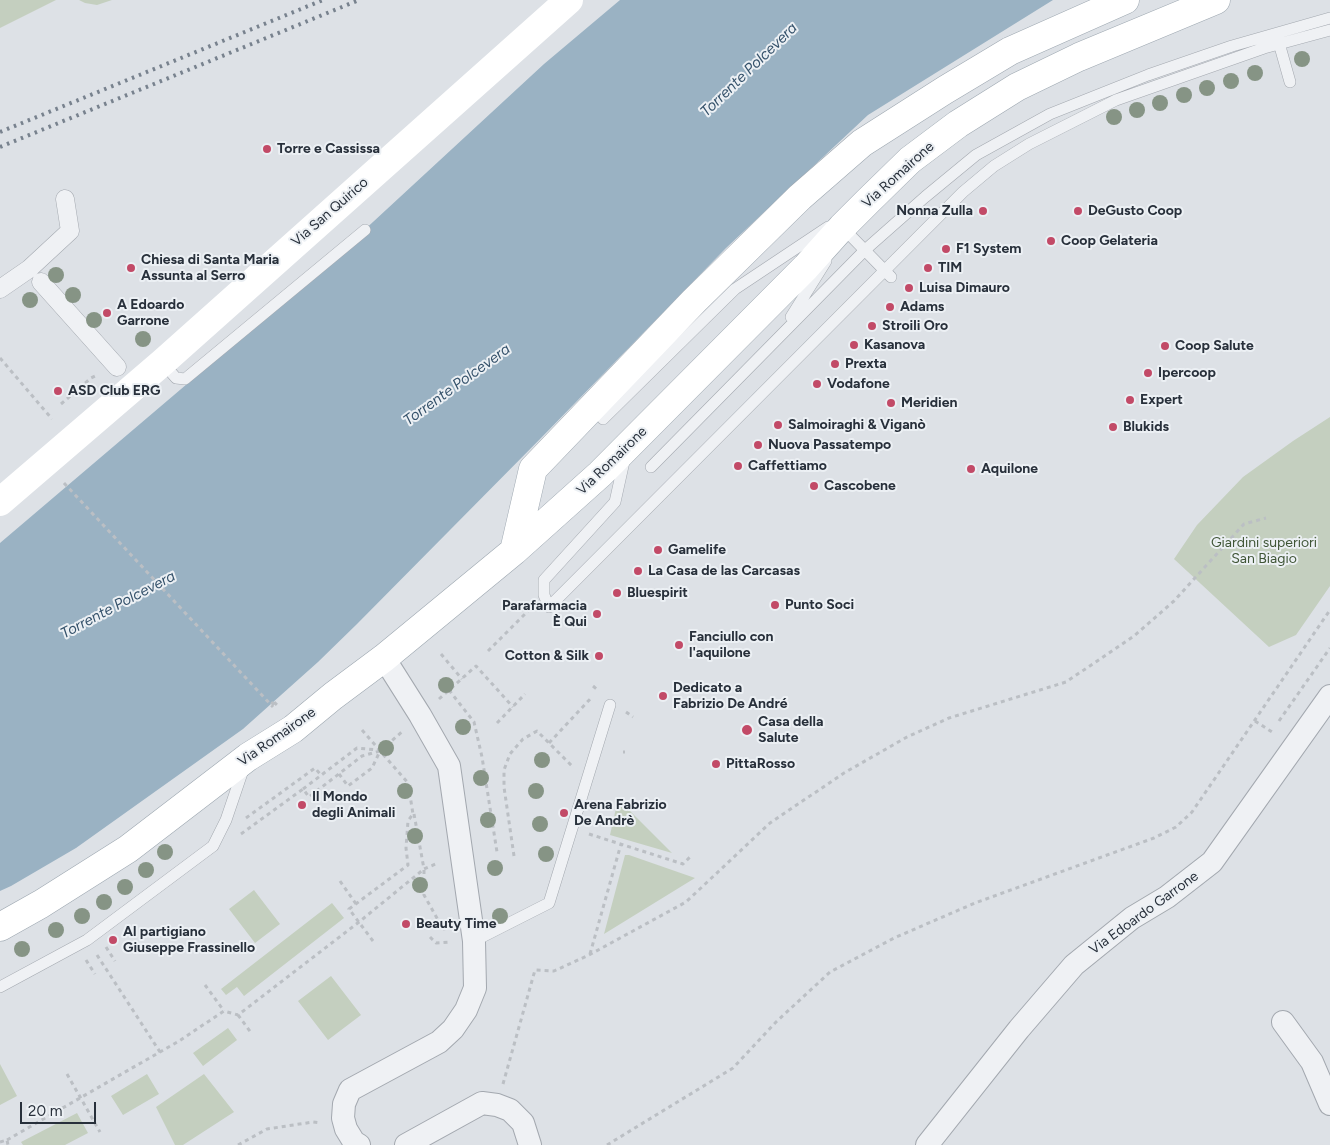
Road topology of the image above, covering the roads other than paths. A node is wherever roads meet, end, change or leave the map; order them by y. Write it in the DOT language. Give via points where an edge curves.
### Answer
graph roads {
  1 [pos="570,0"];
  2 [pos="1125,0"];
  3 [pos="1216,0"];
  4 [pos="1330,18"];
  5 [pos="1330,30"];
  6 [pos="1279,43"];
  7 [pos="1290,82"];
  8 [pos="65,199"];
  9 [pos="867,202"];
  10 [pos="844,229"];
  11 [pos="365,230"];
  12 [pos="865,250"];
  13 [pos="34,274"];
  14 [pos="888,274"];
  15 [pos="0,289"];
  16 [pos="779,336"];
  17 [pos="163,362"];
  18 [pos="126,377"];
  19 [pos="603,419"];
  20 [pos="628,445"];
  21 [pos="651,467"];
  22 [pos="0,502"];
  23 [pos="514,552"];
  24 [pos="384,658"];
  25 [pos="1330,696"];
  26 [pos="610,705"];
  27 [pos="248,756"];
  28 [pos="0,927"];
  29 [pos="464,941"];
  30 [pos="0,987"];
  31 [pos="1283,1022"];
  32 [pos="1330,1104"];
  33 [pos="352,1137"];
  34 [pos="406,1145"];
  35 [pos="530,1145"];
  36 [pos="927,1145"];
  1 -- 17 [label="main road, Via San Quirico"];
  2 -- 23 [label="main road" via="1010,51 944,90 862,144 800,197 533,469"];
  3 -- 9 [label="main road, Via Romairone" via="1017,87 958,124 910,160"];
  4 -- 12 [label="lane" via="1232,46 1050,114 976,155"];
  5 -- 6 [label="lane"];
  6 -- 7 [label="lane"];
  6 -- 14 [label="lane" via="1116,100 1029,144 994,166 963,192"];
  8 -- 13 [label="street" via="70,231"];
  9 -- 10 [label="main road, Via Romairone"];
  9 -- 19 [label="lane" via="734,289"];
  10 -- 12 [label="lane"];
  10 -- 16 [label="lane"];
  10 -- 20 [label="main road, Via Romairone"];
  11 -- 17 [label="lane" via="185,379 176,378"];
  12 -- 14 [label="lane"];
  12 -- 16 [label="lane"];
  13 -- 15 [label="street"];
  13 -- 18 [label="street"];
  14 -- 20 [label="lane" via="550,607 544,595 544,580 615,502"];
  16 -- 21 [label="lane"];
  17 -- 18 [label="main road, Via San Quirico"];
  18 -- 22 [label="main road, Via San Quirico"];
  20 -- 23 [label="main road, Via Romairone"];
  23 -- 24 [label="main road, Via Romairone"];
  24 -- 27 [label="main road, Via Romairone" via="293,729"];
  24 -- 29 [label="street" via="449,766"];
  25 -- 36 [label="street, Via Edoardo Garrone" via="1212,862 1168,896 1132,918 1074,965"];
  26 -- 29 [label="lane" via="549,903"];
  27 -- 28 [label="main road, Via Romairone" via="128,849"];
  27 -- 30 [label="lane" via="226,820 213,846 87,940"];
  29 -- 33 [label="street" via="474,988 466,1010 439,1042 350,1090 343,1118"];
  31 -- 32 [label="street" via="1312,1062"];
  34 -- 35 [label="street" via="482,1103 497,1104 510,1110 526,1129"];
}
